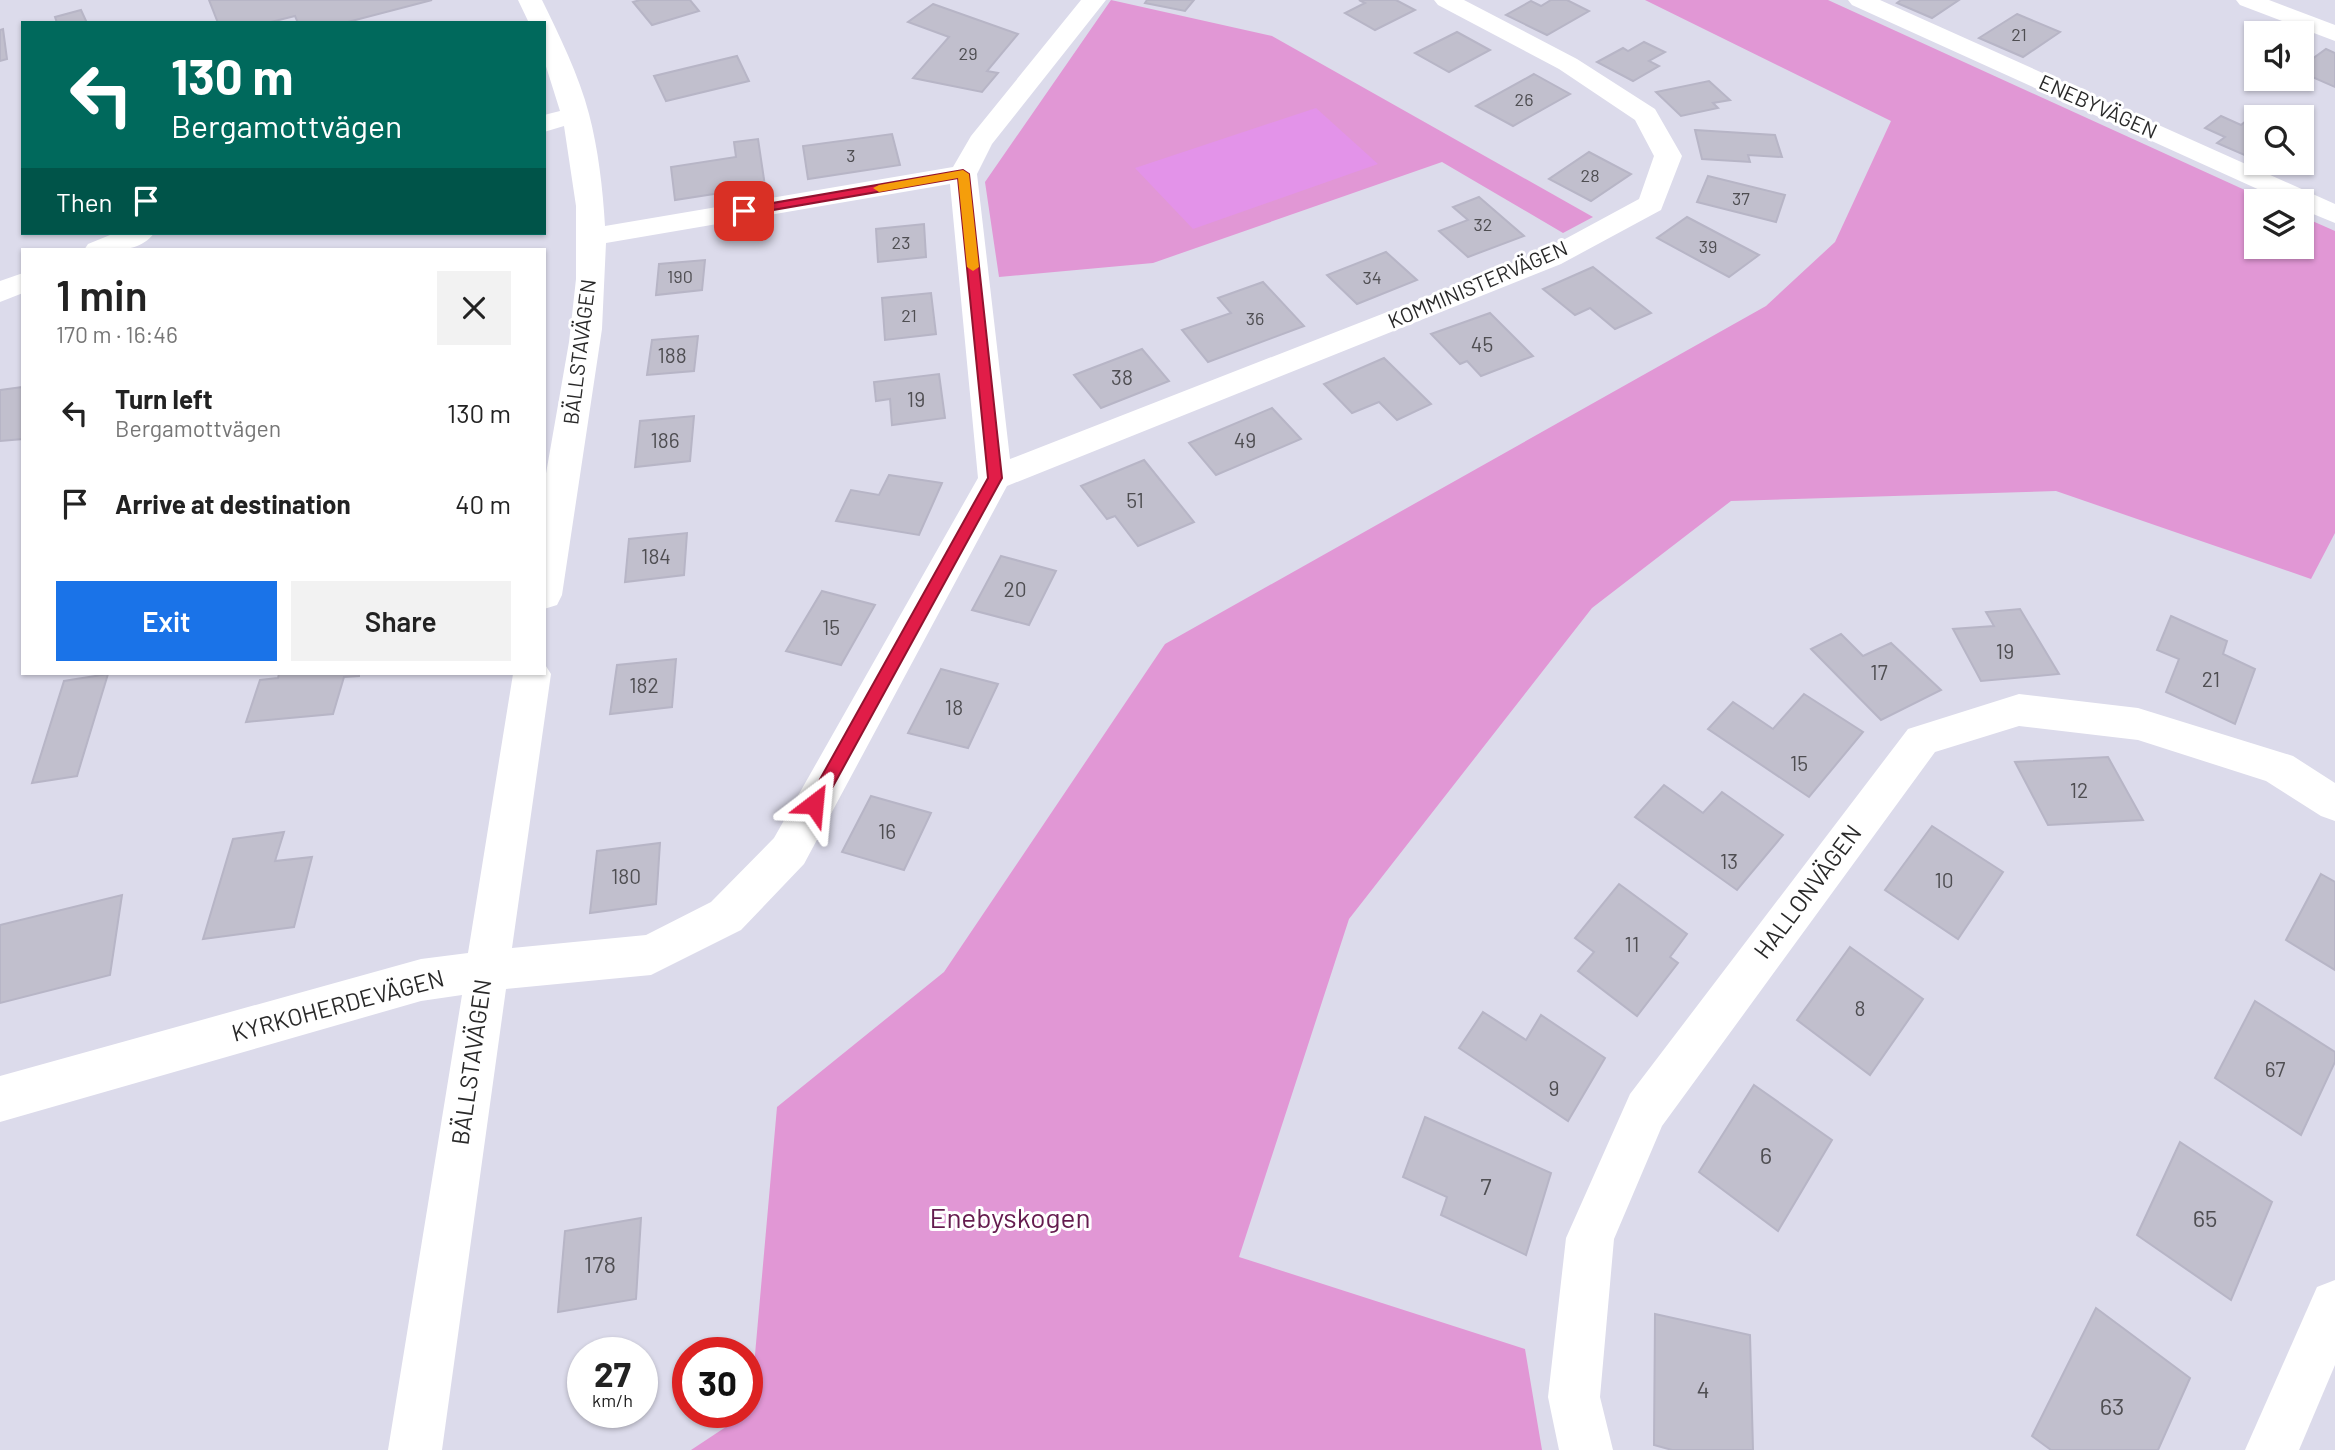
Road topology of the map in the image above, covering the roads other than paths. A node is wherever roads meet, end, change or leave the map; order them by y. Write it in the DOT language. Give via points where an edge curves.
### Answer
graph roads {
  1 [pos="530,0"];
  2 [pos="1094,0"];
  3 [pos="1446,0"];
  4 [pos="1860,0"];
  5 [pos="2248,0"];
  6 [pos="540,21"];
  7 [pos="546,34"];
  8 [pos="2335,34"];
  9 [pos="576,114"];
  10 [pos="546,123"];
  11 [pos="963,174"];
  12 [pos="2335,214"];
  13 [pos="135,235"];
  14 [pos="591,237"];
  15 [pos="103,248"];
  16 [pos="21,283"];
  17 [pos="0,292"];
  18 [pos="995,478"];
  19 [pos="546,582"];
  20 [pos="532,675"];
  21 [pos="2335,804"];
  22 [pos="485,971"];
  23 [pos="0,1099"];
  24 [pos="2335,1305"];
  25 [pos="415,1450"];
  26 [pos="1586,1450"];
  27 [pos="2272,1450"];
  1 -- 6 [label="street"];
  2 -- 11 [label="street" via="979,142"];
  3 -- 18 [label="street, KOMMINISTERVÄGEN" via="1568,64 1646,114 1668,156 1651,204 1551,258"];
  4 -- 12 [label="street, ENEBYVÄGEN"];
  5 -- 8 [label="street"];
  7 -- 9 [label="street, BÄLLSTAVÄGEN"];
  9 -- 10 [label="street"];
  9 -- 14 [label="street, BÄLLSTAVÄGEN"];
  11 -- 14 [label="street"];
  11 -- 18 [label="street"];
  13 -- 15 [label="street"];
  14 -- 19 [label="street, BÄLLSTAVÄGEN" via="588,315"];
  16 -- 17 [label="street"];
  18 -- 22 [label="street, KYRKOHERDEVÄGEN" via="789,851 726,916 651,955"];
  20 -- 22 [label="street, BÄLLSTAVÄGEN"];
  21 -- 26 [label="street, HALLONVÄGEN" via="2279,768 2138,724 2019,710 1922,740 1646,1110 1590,1238 1574,1397"];
  22 -- 23 [label="street, KYRKOHERDEVÄGEN" via="421,980"];
  22 -- 25 [label="street, BÄLLSTAVÄGEN"];
  24 -- 27 [label="street"];
}
